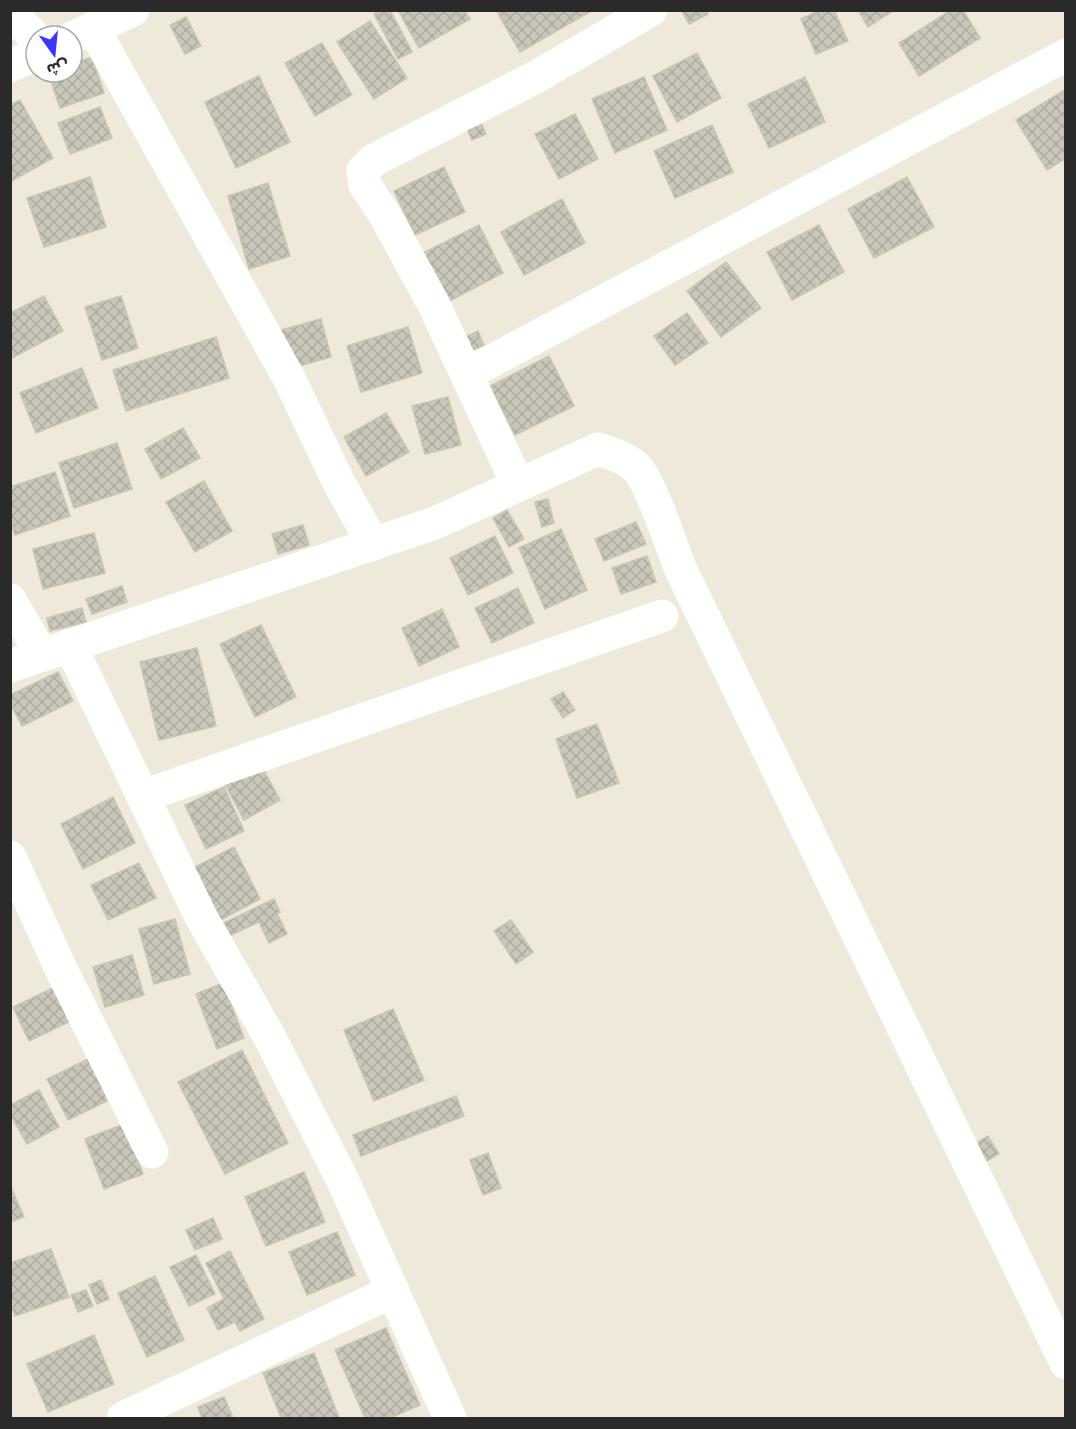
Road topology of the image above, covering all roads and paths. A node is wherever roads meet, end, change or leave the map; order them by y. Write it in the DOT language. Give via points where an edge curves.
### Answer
graph roads {
  1 [pos="133,10"];
  2 [pos="651,10"];
  3 [pos="10,13"];
  4 [pos="24,26"];
  5 [pos="84,32"];
  6 [pos="84,36"];
  7 [pos="1065,55"];
  8 [pos="24,60"];
  9 [pos="10,66"];
  10 [pos="466,374"];
  11 [pos="518,485"];
  12 [pos="373,544"];
  13 [pos="10,600"];
  14 [pos="662,615"];
  15 [pos="56,650"];
  16 [pos="10,666"];
  17 [pos="143,796"];
  18 [pos="10,857"];
  19 [pos="152,1152"];
  20 [pos="393,1291"];
  21 [pos="1065,1363"];
  22 [pos="123,1419"];
  23 [pos="450,1419"];
  1 -- 5 [label="street"];
  2 -- 10 [label="street" via="536,77 374,160 363,171 364,185 434,305"];
  3 -- 4 [label="street"];
  6 -- 12 [label="street" via="289,378"];
  7 -- 10 [label="street"];
  8 -- 9 [label="street"];
  10 -- 11 [label="street"];
  11 -- 12 [label="street" via="435,523"];
  11 -- 21 [label="street" via="598,449 637,468 681,570"];
  12 -- 15 [label="street"];
  13 -- 15 [label="street"];
  14 -- 17 [label="street"];
  15 -- 16 [label="street"];
  15 -- 17 [label="street"];
  17 -- 20 [label="street" via="200,915 269,1036 342,1179"];
  18 -- 19 [label="street"];
  20 -- 22 [label="street"];
  20 -- 23 [label="street"];
}
